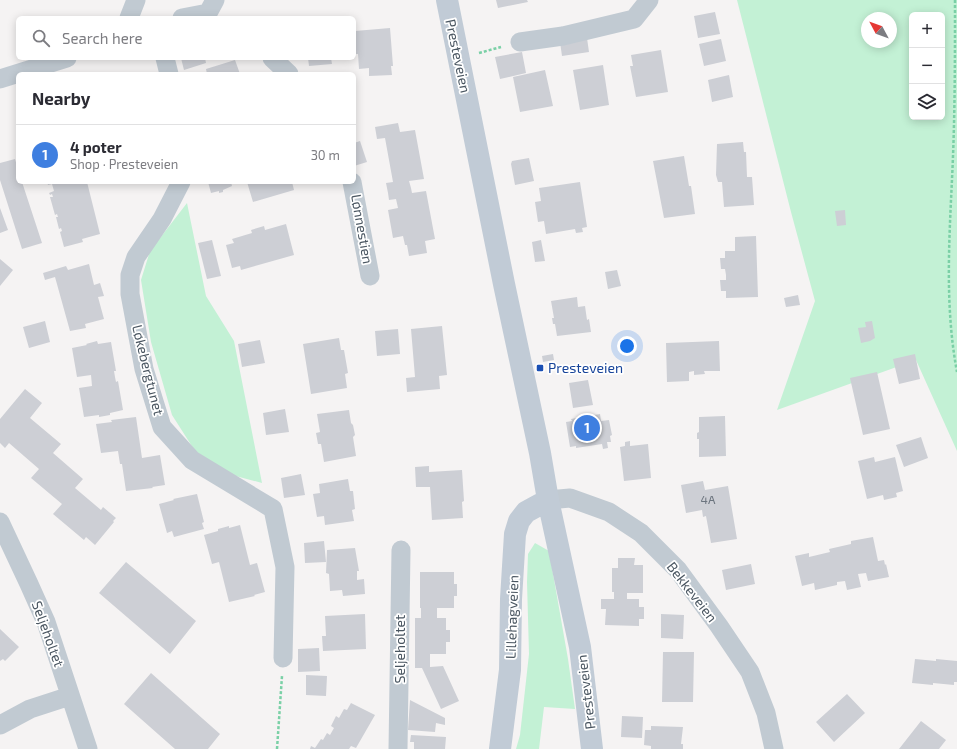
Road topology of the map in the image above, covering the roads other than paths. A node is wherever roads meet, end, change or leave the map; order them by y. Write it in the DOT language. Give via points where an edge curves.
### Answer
graph roads {
  1 [pos="136,0"];
  2 [pos="447,0"];
  3 [pos="649,0"];
  4 [pos="213,10"];
  5 [pos="129,16"];
  6 [pos="190,16"];
  7 [pos="520,42"];
  8 [pos="61,60"];
  9 [pos="166,60"];
  10 [pos="274,60"];
  11 [pos="22,72"];
  12 [pos="168,72"];
  13 [pos="287,72"];
  14 [pos="16,74"];
  15 [pos="0,79"];
  16 [pos="180,184"];
  17 [pos="352,184"];
  18 [pos="370,276"];
  19 [pos="548,500"];
  20 [pos="0,522"];
  21 [pos="401,550"];
  22 [pos="283,658"];
  23 [pos="70,696"];
  24 [pos="0,725"];
  25 [pos="88,749"];
  26 [pos="398,749"];
  27 [pos="500,749"];
  28 [pos="592,749"];
  29 [pos="774,749"];
  1 -- 5 [label="street"];
  2 -- 19 [label="main road, Presteveien"];
  3 -- 7 [label="street" via="634,18 563,36"];
  4 -- 6 [label="street"];
  8 -- 11 [label="street"];
  9 -- 12 [label="street"];
  10 -- 13 [label="street"];
  14 -- 15 [label="street"];
  16 -- 22 [label="street, Løkebergtunet" via="162,219 136,257 130,275 130,294 144,369 162,427 192,460 273,508 285,567"];
  17 -- 18 [label="street, Lønnestien"];
  19 -- 27 [label="main road, Lillehagveien" via="526,512 519,521 515,534 510,670"];
  19 -- 28 [label="main road, Presteveien" via="580,647"];
  19 -- 29 [label="street, Bekkeveien" via="570,498 609,512 642,533 678,570 750,672 766,713"];
  20 -- 23 [label="street, Seljeholtet" via="46,622"];
  21 -- 26 [label="street, Seljeholtet"];
  23 -- 24 [label="street" via="30,709"];
  23 -- 25 [label="street, Seljeholtet"];
}
